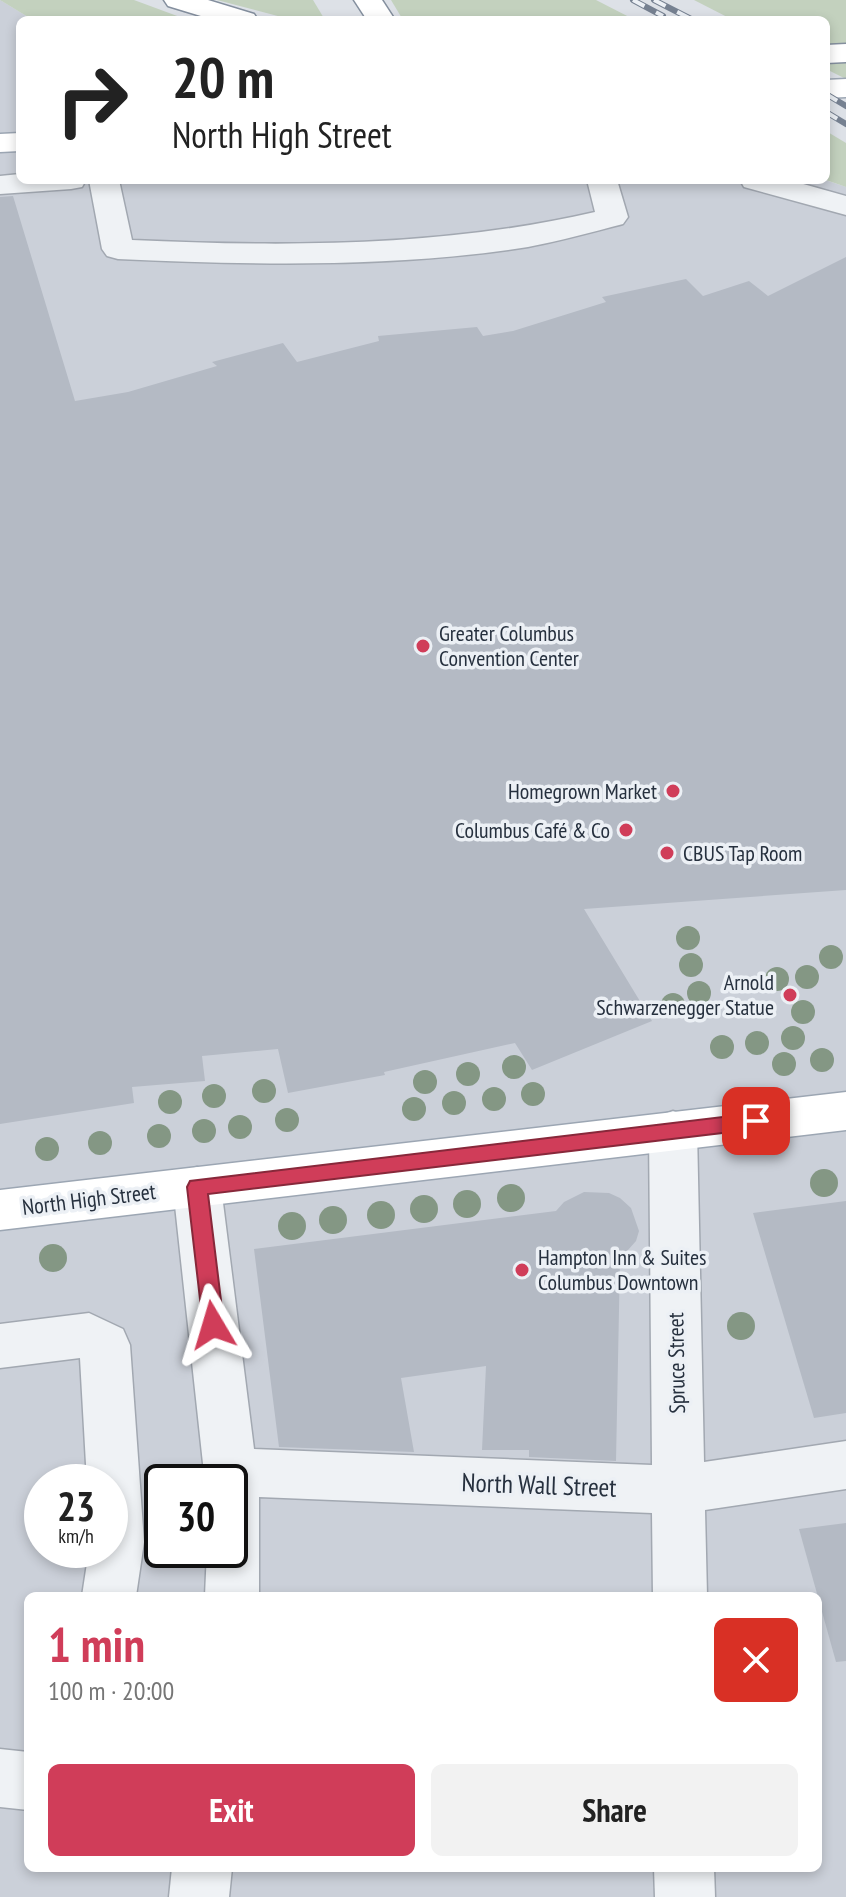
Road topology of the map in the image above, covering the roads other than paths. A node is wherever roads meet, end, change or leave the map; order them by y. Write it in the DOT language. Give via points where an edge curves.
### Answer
graph roads {
  1 [pos="178,0"];
  2 [pos="231,16"];
  3 [pos="105,184"];
  4 [pos="603,184"];
  5 [pos="769,184"];
  6 [pos="846,206"];
  7 [pos="846,1111"];
  8 [pos="673,1130"];
  9 [pos="197,1187"];
  10 [pos="0,1210"];
  11 [pos="0,1346"];
  12 [pos="230,1464"];
  13 [pos="846,1465"];
  14 [pos="248,1473"];
  15 [pos="678,1490"];
  16 [pos="233,1568"];
  17 [pos="110,1592"];
  18 [pos="232,1592"];
  19 [pos="680,1592"];
  20 [pos="0,1778"];
  21 [pos="24,1781"];
  22 [pos="202,1872"];
  23 [pos="684,1872"];
  24 [pos="199,1897"];
  25 [pos="685,1897"];
  1 -- 2 [label="main road"];
  3 -- 4 [label="street" via="118,249 251,255 528,237 612,217"];
  5 -- 6 [label="street"];
  7 -- 8 [label="main road, North High Street"];
  8 -- 9 [label="main road, North High Street"];
  8 -- 15 [label="street, Spruce Street"];
  9 -- 10 [label="main road, North High Street"];
  9 -- 12 [label="street"];
  11 -- 17 [label="street" via="89,1335 105,1345 117,1542"];
  13 -- 15 [label="street, North Wall Street"];
  14 -- 15 [label="street, North Wall Street"];
  15 -- 19 [label="street, Spruce Street"];
  16 -- 18 [label="street"];
  20 -- 21 [label="street"];
  22 -- 24 [label="street"];
  23 -- 25 [label="street"];
}
